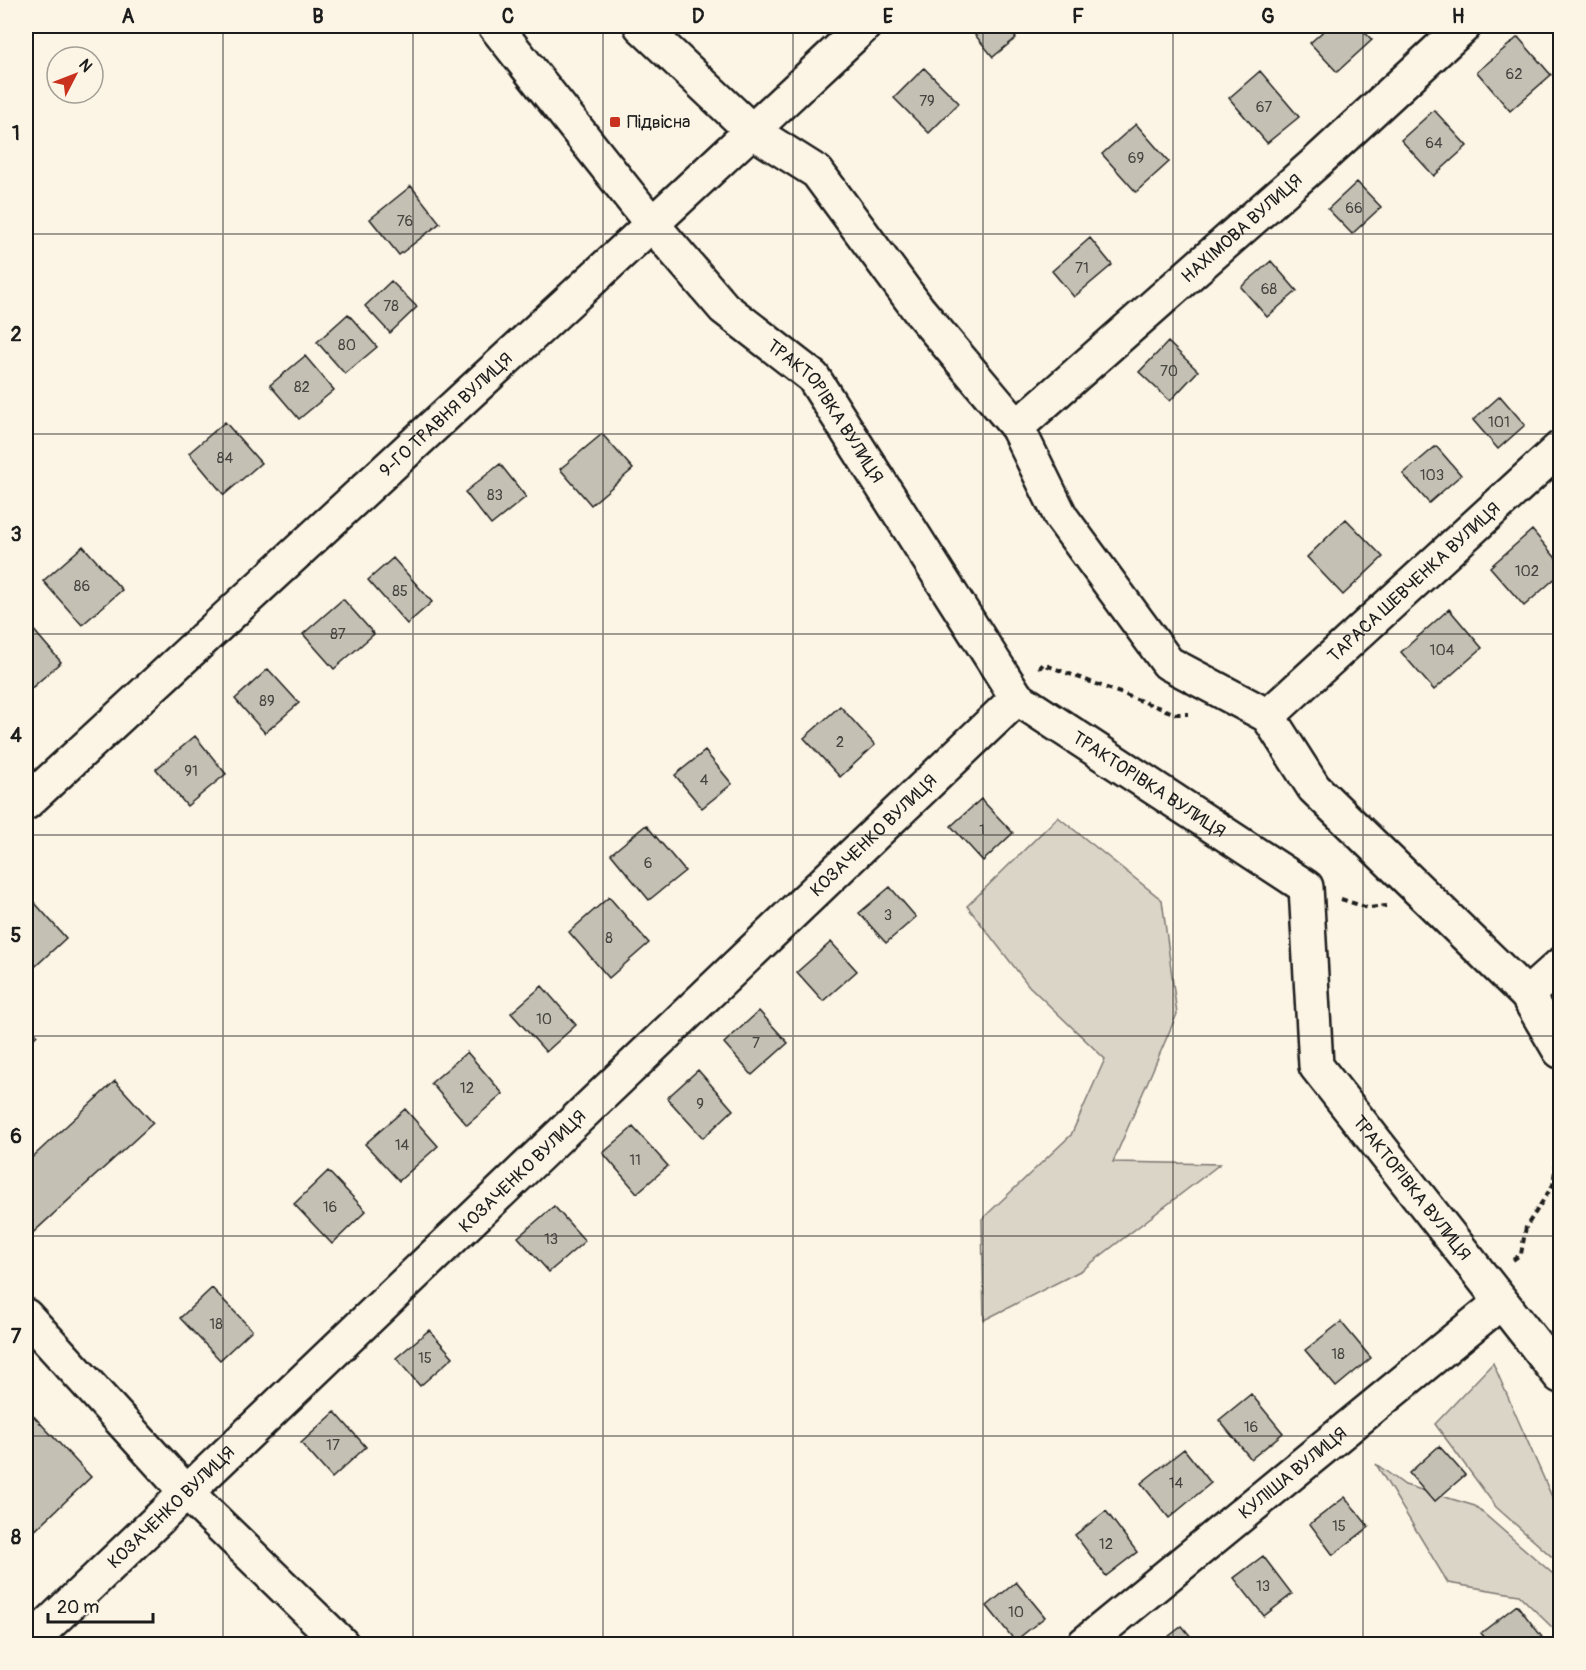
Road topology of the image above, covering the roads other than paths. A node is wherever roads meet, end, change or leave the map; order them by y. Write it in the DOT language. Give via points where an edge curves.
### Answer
graph roads {
  1 [pos="495,26"];
  2 [pos="641,26"];
  3 [pos="864,26"];
  4 [pos="1464,26"];
  5 [pos="752,131"];
  6 [pos="652,224"];
  7 [pos="1017,427"];
  8 [pos="1560,448"];
  9 [pos="1017,698"];
  10 [pos="1268,716"];
  11 [pos="26,803"];
  12 [pos="1560,965"];
  13 [pos="1527,995"];
  14 [pos="1560,1051"];
  15 [pos="1493,1291"];
  16 [pos="26,1316"];
  17 [pos="1560,1376"];
  18 [pos="187,1493"];
  19 [pos="28,1644"];
  20 [pos="342,1644"];
  21 [pos="1084,1644"];
  1 -- 6 [label="street, ТРАКТОРІВКА ВУЛИЦЯ"];
  2 -- 5 [label="street"];
  3 -- 5 [label="street, 9-ГО ТРАВНЯ ВУЛИЦЯ"];
  4 -- 7 [label="street, НАХІМОВА ВУЛИЦЯ"];
  5 -- 6 [label="street, 9-ГО ТРАВНЯ ВУЛИЦЯ"];
  5 -- 7 [label="street" via="817,172 918,309"];
  6 -- 9 [label="street, ТРАКТОРІВКА ВУЛИЦЯ" via="724,308 813,377"];
  6 -- 11 [label="street, 9-ГО ТРАВНЯ ВУЛИЦЯ"];
  7 -- 10 [label="street" via="1061,517 1168,663"];
  8 -- 10 [label="street, ТАРАСА ШЕВЧЕНКА ВУЛИЦЯ"];
  9 -- 15 [label="street, ТРАКТОРІВКА ВУЛИЦЯ" via="1306,887 1316,1066"];
  9 -- 18 [label="street, КОЗАЧЕНКО ВУЛИЦЯ"];
  10 -- 13 [label="street" via="1314,788"];
  12 -- 13 [label="street"];
  13 -- 14 [label="street"];
  15 -- 17 [label="street, ТРАКТОРІВКА ВУЛИЦЯ"];
  15 -- 21 [label="street, КУЛІША ВУЛИЦЯ"];
  16 -- 18 [label="street"];
  18 -- 19 [label="street, КОЗАЧЕНКО ВУЛИЦЯ"];
  18 -- 20 [label="street"];
}
